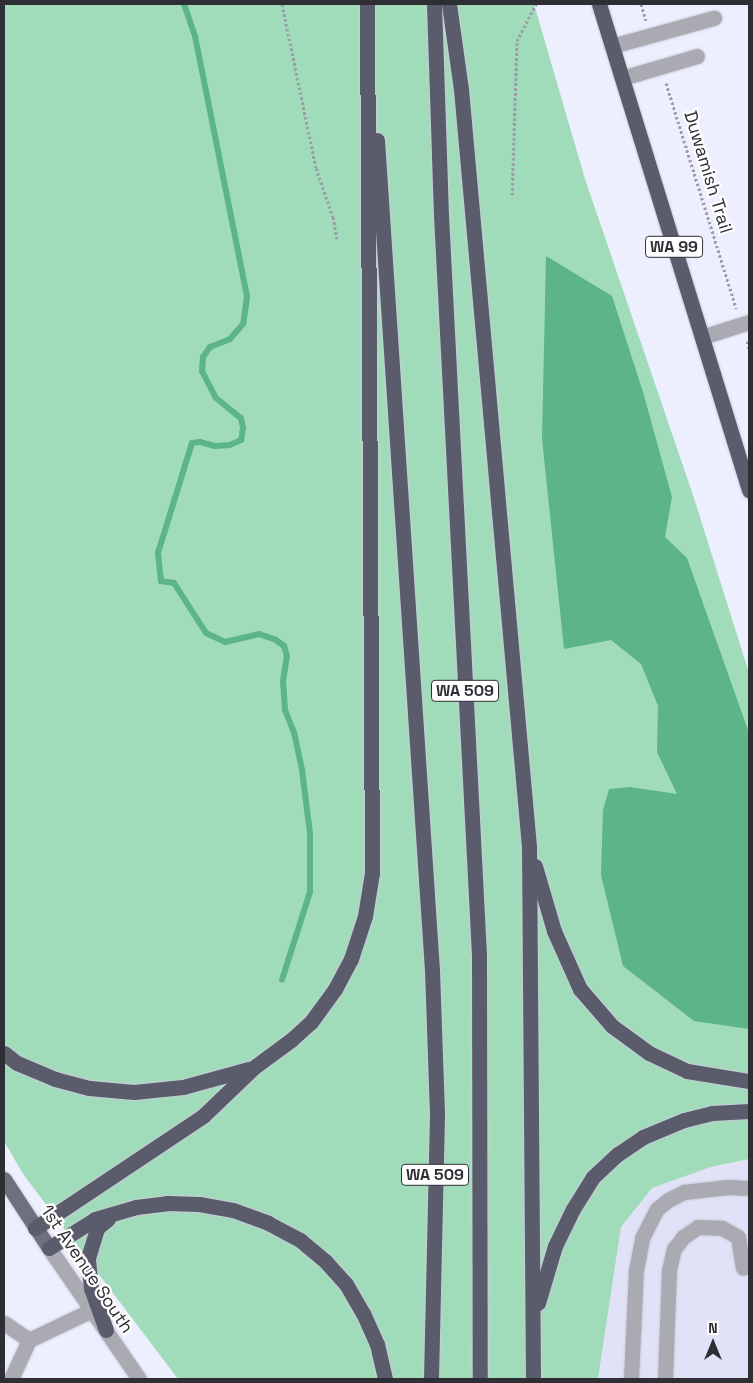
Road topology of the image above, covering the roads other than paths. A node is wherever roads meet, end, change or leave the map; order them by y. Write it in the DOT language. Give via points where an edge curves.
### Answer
graph roads {
  1 [pos="368,4"];
  2 [pos="434,4"];
  3 [pos="449,4"];
  4 [pos="599,4"];
  5 [pos="714,18"];
  6 [pos="612,46"];
  7 [pos="697,56"];
  8 [pos="622,78"];
  9 [pos="745,323"];
  10 [pos="702,337"];
  11 [pos="746,466"];
  12 [pos="749,490"];
  13 [pos="529,847"];
  14 [pos="4,1053"];
  15 [pos="253,1068"];
  16 [pos="749,1080"];
  17 [pos="749,1111"];
  18 [pos="4,1179"];
  19 [pos="749,1188"];
  20 [pos="117,1212"];
  21 [pos="35,1228"];
  22 [pos="49,1248"];
  23 [pos="743,1268"];
  24 [pos="92,1310"];
  25 [pos="534,1319"];
  26 [pos="4,1323"];
  27 [pos="106,1330"];
  28 [pos="28,1340"];
  29 [pos="11,1379"];
  30 [pos="139,1379"];
  31 [pos="386,1379"];
  32 [pos="431,1379"];
  33 [pos="480,1379"];
  34 [pos="533,1379"];
  35 [pos="631,1379"];
  36 [pos="665,1379"];
  1 -- 15 [label="highway" via="372,873 366,916 351,959 335,989 311,1022"];
  1 -- 32 [label="highway, WA 509" via="432,970 437,1115"];
  2 -- 33 [label="highway, WA 509" via="441,215 479,956"];
  3 -- 13 [label="highway" via="461,89"];
  4 -- 6 [label="highway, WA 99"];
  5 -- 6 [label="street"];
  6 -- 8 [label="highway, WA 99"];
  7 -- 8 [label="street"];
  8 -- 10 [label="highway, WA 99"];
  9 -- 10 [label="street"];
  10 -- 11 [label="highway, WA 99"];
  11 -- 12 [label="highway, WA 99"];
  13 -- 16 [label="highway" via="554,931 580,989 612,1026 649,1053 687,1071"];
  13 -- 25 [label="highway"];
  14 -- 15 [label="highway" via="17,1063 55,1080 89,1088 134,1092 182,1087"];
  15 -- 21 [label="highway" via="203,1116"];
  17 -- 25 [label="highway" via="712,1113 684,1120 643,1137 593,1177 555,1246"];
  18 -- 21 [label="main road, 1st Avenue South"];
  19 -- 35 [label="street" via="684,1192 657,1209 642,1238 636,1270"];
  20 -- 22 [label="highway" via="95,1219"];
  20 -- 27 [label="highway" via="96,1228 88,1258 91,1288"];
  20 -- 31 [label="highway" via="167,1203 199,1204 234,1210 300,1240 346,1284 377,1344"];
  21 -- 22 [label="main road, 1st Avenue South"];
  22 -- 24 [label="street, 1st Avenue South"];
  23 -- 36 [label="street" via="738,1237 722,1228 698,1227 683,1237 674,1249 668,1270"];
  24 -- 27 [label="street, 1st Avenue South"];
  24 -- 28 [label="street"];
  25 -- 34 [label="highway"];
  26 -- 28 [label="street"];
  27 -- 30 [label="street, 1st Avenue South"];
  28 -- 29 [label="street"];
}
